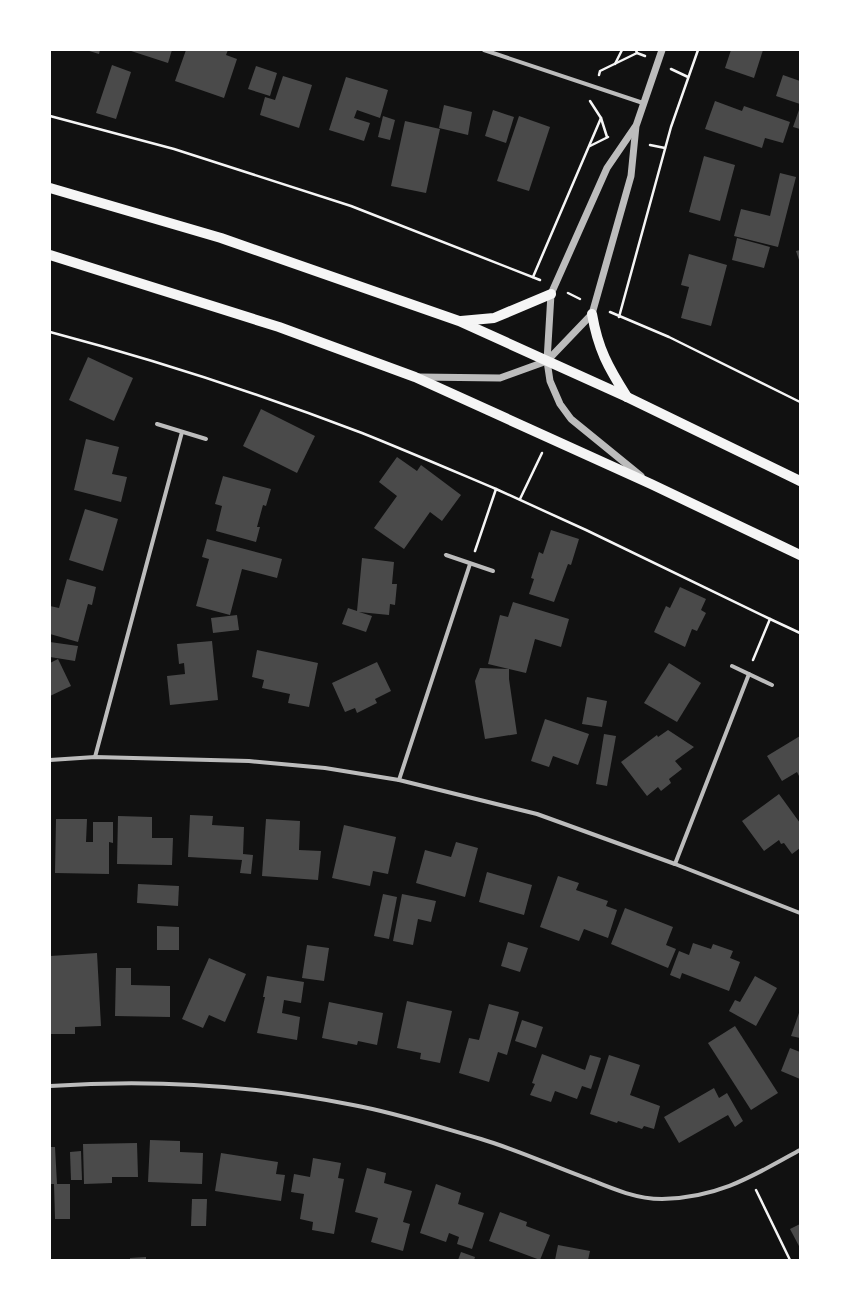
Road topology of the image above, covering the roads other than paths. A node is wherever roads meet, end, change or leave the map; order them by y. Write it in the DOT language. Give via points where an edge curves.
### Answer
graph roads {
  1 [pos="484,50"];
  2 [pos="662,50"];
  3 [pos="643,102"];
  4 [pos="636,126"];
  5 [pos="50,188"];
  6 [pos="50,255"];
  7 [pos="552,290"];
  8 [pos="593,309"];
  9 [pos="459,321"];
  10 [pos="547,361"];
  11 [pos="415,377"];
  12 [pos="627,398"];
  13 [pos="157,424"];
  14 [pos="182,432"];
  15 [pos="206,439"];
  16 [pos="800,481"];
  17 [pos="651,484"];
  18 [pos="800,555"];
  19 [pos="446,556"];
  20 [pos="470,564"];
  21 [pos="493,571"];
  22 [pos="732,666"];
  23 [pos="749,674"];
  24 [pos="772,685"];
  25 [pos="95,757"];
  26 [pos="50,760"];
  27 [pos="399,780"];
  28 [pos="675,864"];
  29 [pos="800,913"];
  30 [pos="50,1086"];
  31 [pos="800,1150"];
  1 -- 3 [label="street"];
  2 -- 3 [label="street"];
  3 -- 4 [label="street"];
  4 -- 7 [label="street" via="607,168"];
  4 -- 8 [label="street" via="631,176"];
  5 -- 9 [label="main road" via="221,238"];
  6 -- 11 [label="main road" via="279,327"];
  7 -- 9 [label="main road" via="494,318"];
  7 -- 10 [label="street"];
  8 -- 10 [label="street"];
  8 -- 12 [label="main road" via="595,332 602,356"];
  9 -- 10 [label="main road"];
  10 -- 11 [label="street" via="500,378"];
  10 -- 12 [label="main road"];
  10 -- 17 [label="street" via="552,387 570,419"];
  11 -- 17 [label="main road"];
  12 -- 16 [label="main road"];
  13 -- 14 [label="street"];
  14 -- 15 [label="street"];
  14 -- 25 [label="street"];
  17 -- 18 [label="main road"];
  19 -- 20 [label="street"];
  20 -- 21 [label="street"];
  20 -- 27 [label="street"];
  22 -- 23 [label="street"];
  23 -- 24 [label="street"];
  23 -- 28 [label="street"];
  25 -- 26 [label="street"];
  25 -- 27 [label="street" via="249,761 325,768"];
  27 -- 28 [label="street" via="537,814"];
  28 -- 29 [label="street"];
  30 -- 31 [label="street" via="163,1083 211,1085 352,1104 487,1141 626,1194 660,1199 695,1197 730,1187"];
}
